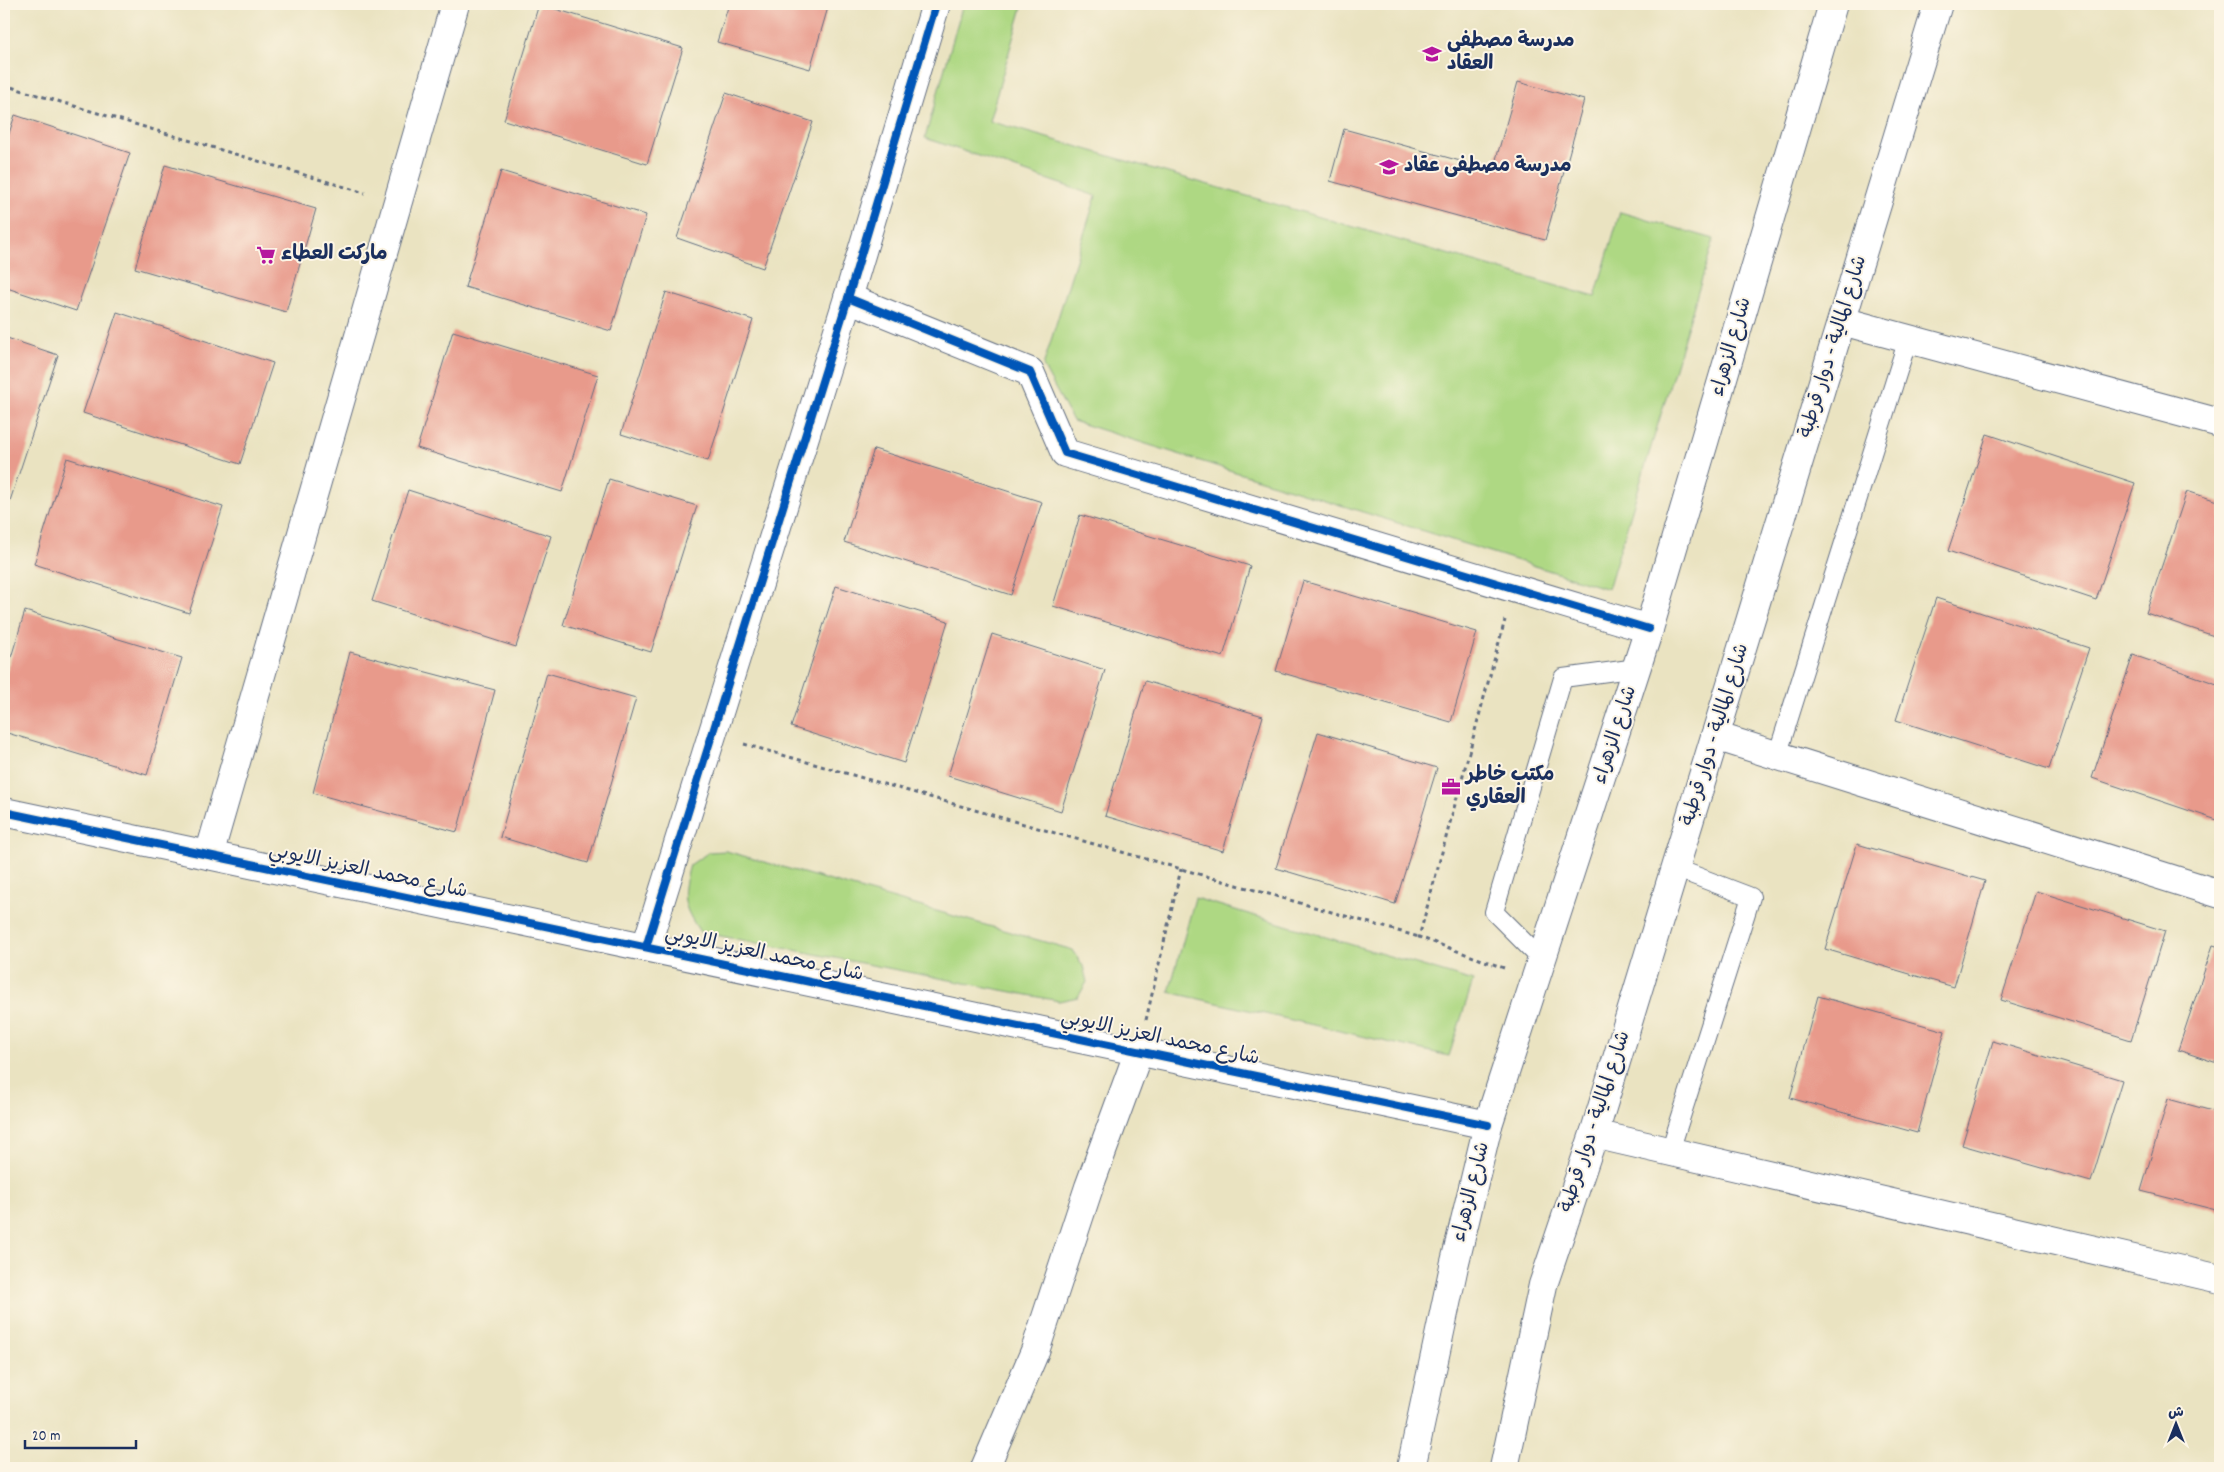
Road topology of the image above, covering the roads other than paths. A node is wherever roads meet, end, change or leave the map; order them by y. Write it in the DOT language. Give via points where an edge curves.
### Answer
graph roads {
  1 [pos="455,4"];
  2 [pos="936,4"];
  3 [pos="1833,4"];
  4 [pos="1938,4"];
  5 [pos="848,298"];
  6 [pos="1842,321"];
  7 [pos="1908,339"];
  8 [pos="2220,423"];
  9 [pos="1649,629"];
  10 [pos="1637,668"];
  11 [pos="1715,736"];
  12 [pos="1777,756"];
  13 [pos="4,812"];
  14 [pos="209,855"];
  15 [pos="1674,868"];
  16 [pos="2220,894"];
  17 [pos="646,947"];
  18 [pos="1540,970"];
  19 [pos="1139,1051"];
  20 [pos="1488,1125"];
  21 [pos="1594,1134"];
  22 [pos="1670,1151"];
  23 [pos="2220,1279"];
  24 [pos="985,1468"];
  25 [pos="1411,1468"];
  26 [pos="1504,1468"];
  1 -- 14 [label="street"];
  2 -- 5 [label="street"];
  3 -- 9 [label="street, شارع الزهراء"];
  4 -- 6 [label="street, شارع المالية - دوار قرطبة"];
  5 -- 9 [label="street" via="1030,372 1065,453"];
  5 -- 17 [label="street"];
  6 -- 7 [label="street"];
  6 -- 11 [label="street, شارع المالية - دوار قرطبة"];
  7 -- 8 [label="street"];
  7 -- 12 [label="lane"];
  9 -- 10 [label="street, شارع الزهراء"];
  10 -- 18 [label="street, شارع الزهراء"];
  10 -- 18 [label="lane" via="1563,678 1494,912"];
  11 -- 12 [label="street"];
  11 -- 15 [label="street, شارع المالية - دوار قرطبة"];
  12 -- 16 [label="street"];
  13 -- 14 [label="street, شارع محمد العزيز الايوبي"];
  14 -- 17 [label="street, شارع محمد العزيز الايوبي"];
  15 -- 21 [label="street, شارع المالية - دوار قرطبة"];
  15 -- 22 [label="lane" via="1751,897"];
  17 -- 19 [label="street, شارع محمد العزيز الايوبي"];
  18 -- 20 [label="street, شارع الزهراء"];
  19 -- 20 [label="street, شارع محمد العزيز الايوبي"];
  19 -- 24 [label="street" via="1089,1187 1035,1351"];
  20 -- 25 [label="street, شارع الزهراء"];
  21 -- 22 [label="street"];
  21 -- 26 [label="street, شارع المالية - دوار قرطبة" via="1542,1285"];
  22 -- 23 [label="street"];
}
